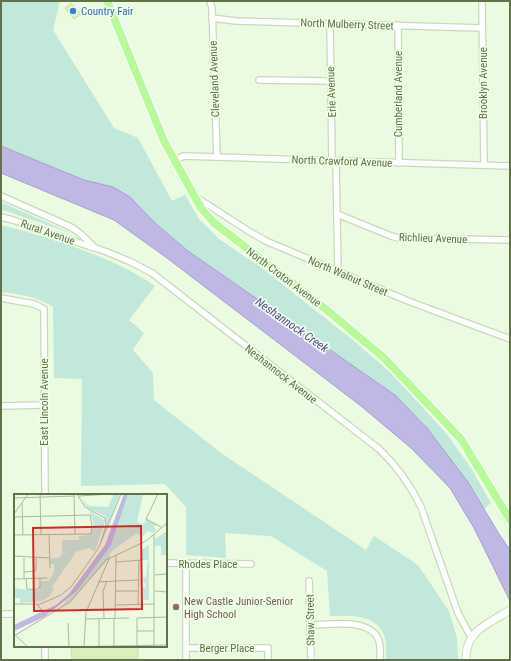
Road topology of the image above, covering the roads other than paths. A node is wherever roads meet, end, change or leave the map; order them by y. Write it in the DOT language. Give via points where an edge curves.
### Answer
graph roads {
  1 [pos="107,1"];
  2 [pos="210,1"];
  3 [pos="482,1"];
  4 [pos="212,18"];
  5 [pos="330,24"];
  6 [pos="398,25"];
  7 [pos="482,28"];
  8 [pos="259,80"];
  9 [pos="331,81"];
  10 [pos="216,157"];
  11 [pos="175,160"];
  12 [pos="334,161"];
  13 [pos="399,163"];
  14 [pos="484,165"];
  15 [pos="510,166"];
  16 [pos="1,196"];
  17 [pos="194,196"];
  18 [pos="337,214"];
  19 [pos="1,217"];
  20 [pos="510,240"];
  21 [pos="94,248"];
  22 [pos="338,272"];
  23 [pos="1,298"];
  24 [pos="510,339"];
  25 [pos="44,405"];
  26 [pos="1,406"];
  27 [pos="45,494"];
  28 [pos="510,520"];
  29 [pos="167,563"];
  30 [pos="186,563"];
  31 [pos="251,564"];
  32 [pos="309,581"];
  33 [pos="510,610"];
  34 [pos="1,614"];
  35 [pos="14,614"];
  36 [pos="310,625"];
  37 [pos="471,637"];
  38 [pos="45,647"];
  39 [pos="186,648"];
  40 [pos="45,660"];
  41 [pos="186,660"];
  42 [pos="268,660"];
  43 [pos="311,660"];
  44 [pos="380,660"];
  45 [pos="466,660"];
  1 -- 11 [label="main road, North Croton Avenue" via="158,126"];
  2 -- 4 [label="street, Cleveland Avenue"];
  3 -- 7 [label="street, Brooklyn Avenue"];
  4 -- 5 [label="street, North Mulberry Street"];
  4 -- 10 [label="street, Cleveland Avenue"];
  5 -- 6 [label="street, North Mulberry Street"];
  5 -- 9 [label="street, Erie Avenue"];
  6 -- 7 [label="street, North Mulberry Street"];
  6 -- 13 [label="street, Cumberland Avenue"];
  7 -- 14 [label="street, Brooklyn Avenue"];
  8 -- 9 [label="street"];
  9 -- 12 [label="street, Erie Avenue"];
  10 -- 11 [label="street, North Crawford Avenue" via="184,156"];
  10 -- 12 [label="street, North Crawford Avenue"];
  11 -- 17 [label="main road, North Croton Avenue"];
  12 -- 13 [label="street, North Crawford Avenue"];
  12 -- 18 [label="street, Erie Avenue"];
  13 -- 14 [label="street, North Crawford Avenue"];
  14 -- 15 [label="street, North Crawford Avenue"];
  16 -- 21 [label="street, Neshannock Avenue" via="74,229"];
  17 -- 22 [label="street, North Walnut Street" via="260,238"];
  17 -- 28 [label="main road, North Croton Avenue" via="214,223 316,301 383,357 461,439"];
  18 -- 20 [label="street, Richlieu Avenue" via="398,238"];
  18 -- 22 [label="street, Erie Avenue"];
  19 -- 21 [label="street, Rural Avenue"];
  21 -- 37 [label="street, Neshannock Avenue" via="152,273 365,437 392,462 410,486 421,507 458,613"];
  22 -- 24 [label="street, North Walnut Street"];
  23 -- 25 [label="street, East Lincoln Avenue" via="34,304 44,309"];
  25 -- 26 [label="street"];
  25 -- 27 [label="street, East Lincoln Avenue"];
  29 -- 30 [label="street, Rhodes Place"];
  30 -- 31 [label="street, Rhodes Place"];
  30 -- 39 [label="street"];
  32 -- 36 [label="street, Shaw Street"];
  33 -- 37 [label="street" via="479,628"];
  34 -- 35 [label="street"];
  36 -- 43 [label="street, Shaw Street"];
  36 -- 44 [label="street" via="358,625 368,628 378,640"];
  37 -- 45 [label="street" via="466,649"];
  38 -- 40 [label="street"];
  39 -- 41 [label="street, Berger Place"];
  39 -- 42 [label="street, Berger Place" via="268,648"];
}
